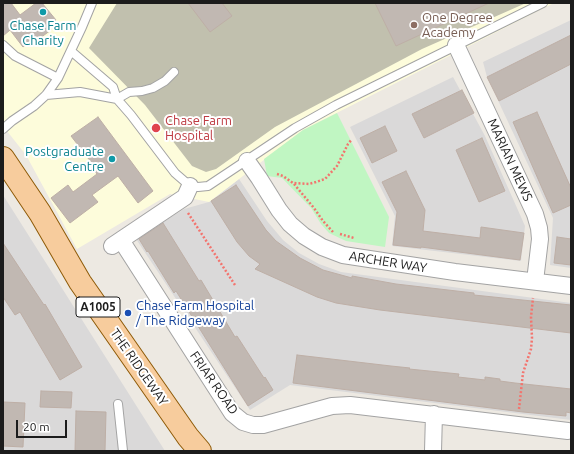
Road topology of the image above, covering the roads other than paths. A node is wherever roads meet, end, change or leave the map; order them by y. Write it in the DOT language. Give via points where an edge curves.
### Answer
graph roads {
  1 [pos="544,3"];
  2 [pos="89,4"];
  3 [pos="3,45"];
  4 [pos="456,45"];
  5 [pos="71,51"];
  6 [pos="174,72"];
  7 [pos="58,78"];
  8 [pos="46,95"];
  9 [pos="117,99"];
  10 [pos="3,129"];
  11 [pos="3,158"];
  12 [pos="247,161"];
  13 [pos="190,186"];
  14 [pos="535,281"];
  15 [pos="571,286"];
  16 [pos="118,404"];
  17 [pos="434,414"];
  18 [pos="568,431"];
  19 [pos="123,451"];
  20 [pos="200,451"];
  21 [pos="433,451"];
  1 -- 4 [label="lane"];
  2 -- 5 [label="lane"];
  3 -- 7 [label="lane" via="15,56"];
  4 -- 12 [label="lane" via="336,105 295,128"];
  4 -- 14 [label="street, MARIAN MEWS" via="535,214 540,239"];
  5 -- 7 [label="lane"];
  5 -- 9 [label="lane" via="113,87"];
  6 -- 9 [label="lane" via="153,88 130,92"];
  7 -- 8 [label="lane"];
  8 -- 9 [label="lane" via="80,92"];
  8 -- 10 [label="lane"];
  9 -- 13 [label="lane" via="175,173"];
  11 -- 20 [label="main road, THE RIDGEWAY / A1005" via="40,213 80,282 188,438"];
  12 -- 13 [label="lane" via="208,186"];
  12 -- 14 [label="street, ARCHER WAY" via="290,224 304,236 343,255"];
  13 -- 17 [label="street, FRIAR ROAD" via="180,201 116,243 232,413 243,422 252,425 264,425 332,406 350,405"];
  14 -- 15 [label="street, ARCHER WAY"];
  16 -- 19 [label="lane"];
  17 -- 18 [label="street, FRIAR ROAD"];
  17 -- 21 [label="street"];
}
